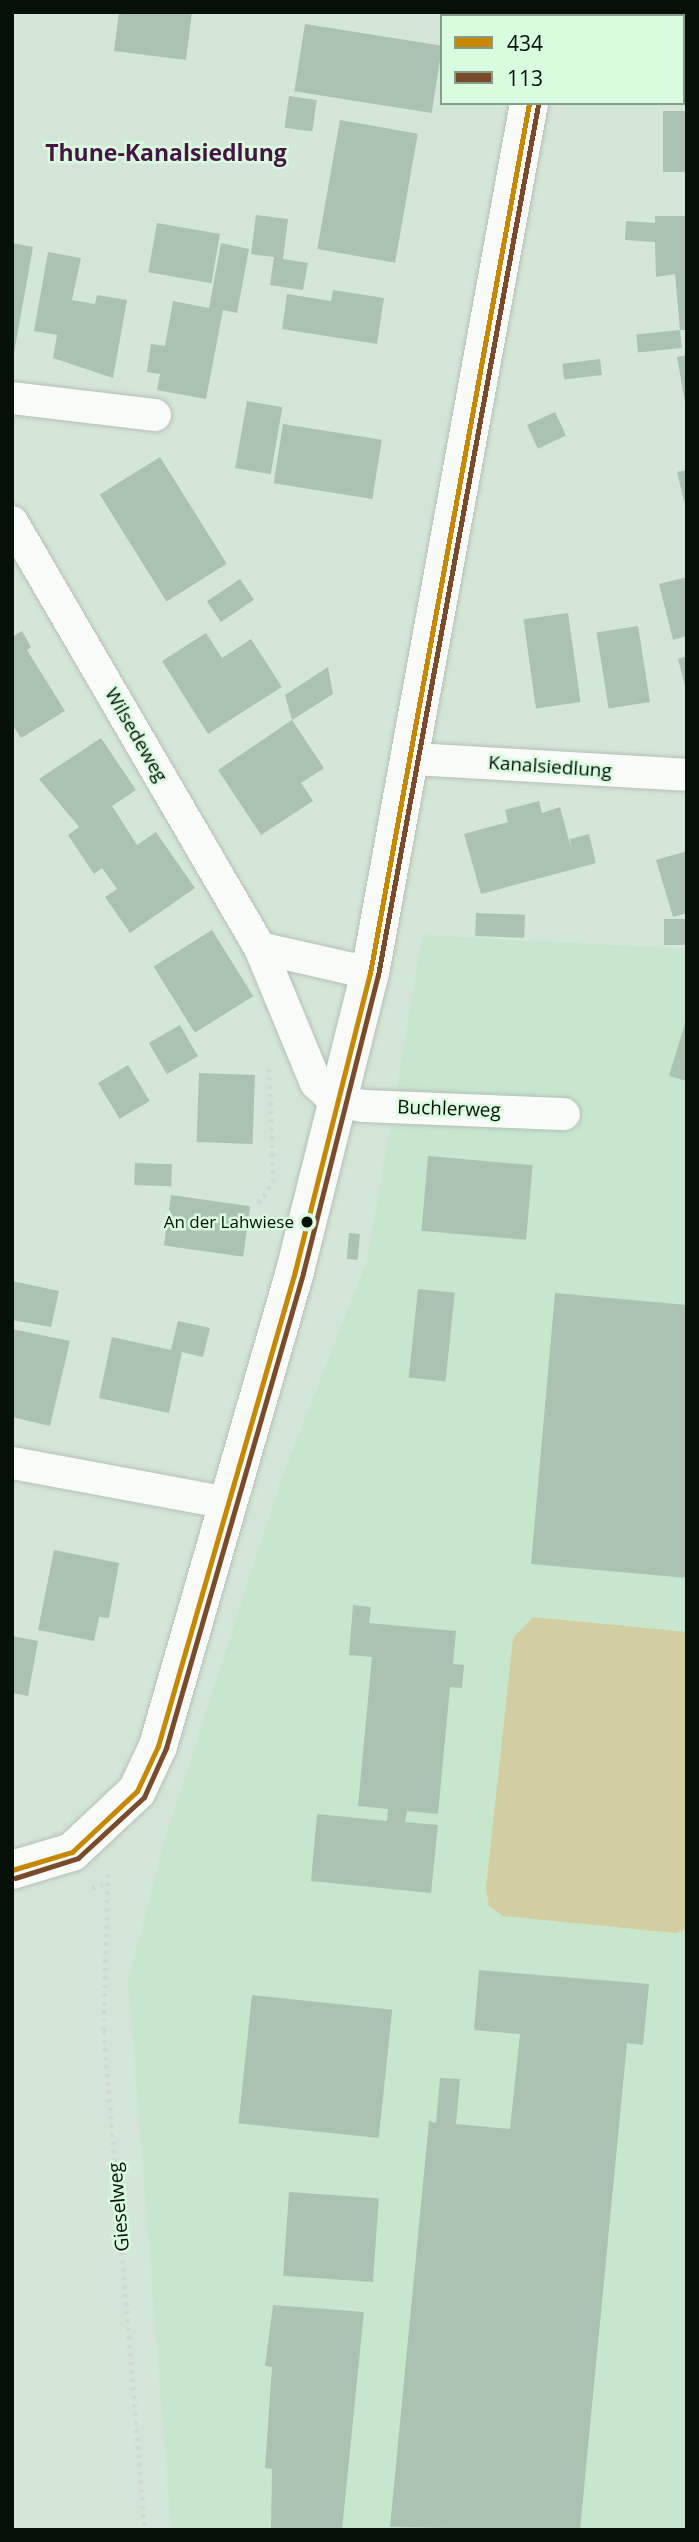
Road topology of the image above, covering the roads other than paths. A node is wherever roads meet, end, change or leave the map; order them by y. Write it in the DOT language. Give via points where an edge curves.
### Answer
graph roads {
  1 [pos="529,105"];
  2 [pos="12,398"];
  3 [pos="155,415"];
  4 [pos="12,522"];
  5 [pos="413,759"];
  6 [pos="687,775"];
  7 [pos="260,948"];
  8 [pos="370,973"];
  9 [pos="335,1101"];
  10 [pos="564,1114"];
  11 [pos="12,1463"];
  12 [pos="228,1503"];
  13 [pos="12,1870"];
  1 -- 5 [label="street" via="503,225"];
  2 -- 3 [label="street"];
  4 -- 7 [label="street, Wilsedeweg"];
  5 -- 6 [label="street, Kanalsiedlung"];
  5 -- 8 [label="street"];
  7 -- 8 [label="street"];
  7 -- 9 [label="street, Wilsedeweg" via="316,1083"];
  8 -- 9 [label="street"];
  9 -- 10 [label="street, Buchlerweg"];
  9 -- 12 [label="street" via="304,1240"];
  11 -- 12 [label="street"];
  12 -- 13 [label="street" via="158,1746 137,1791 72,1852"];
}
